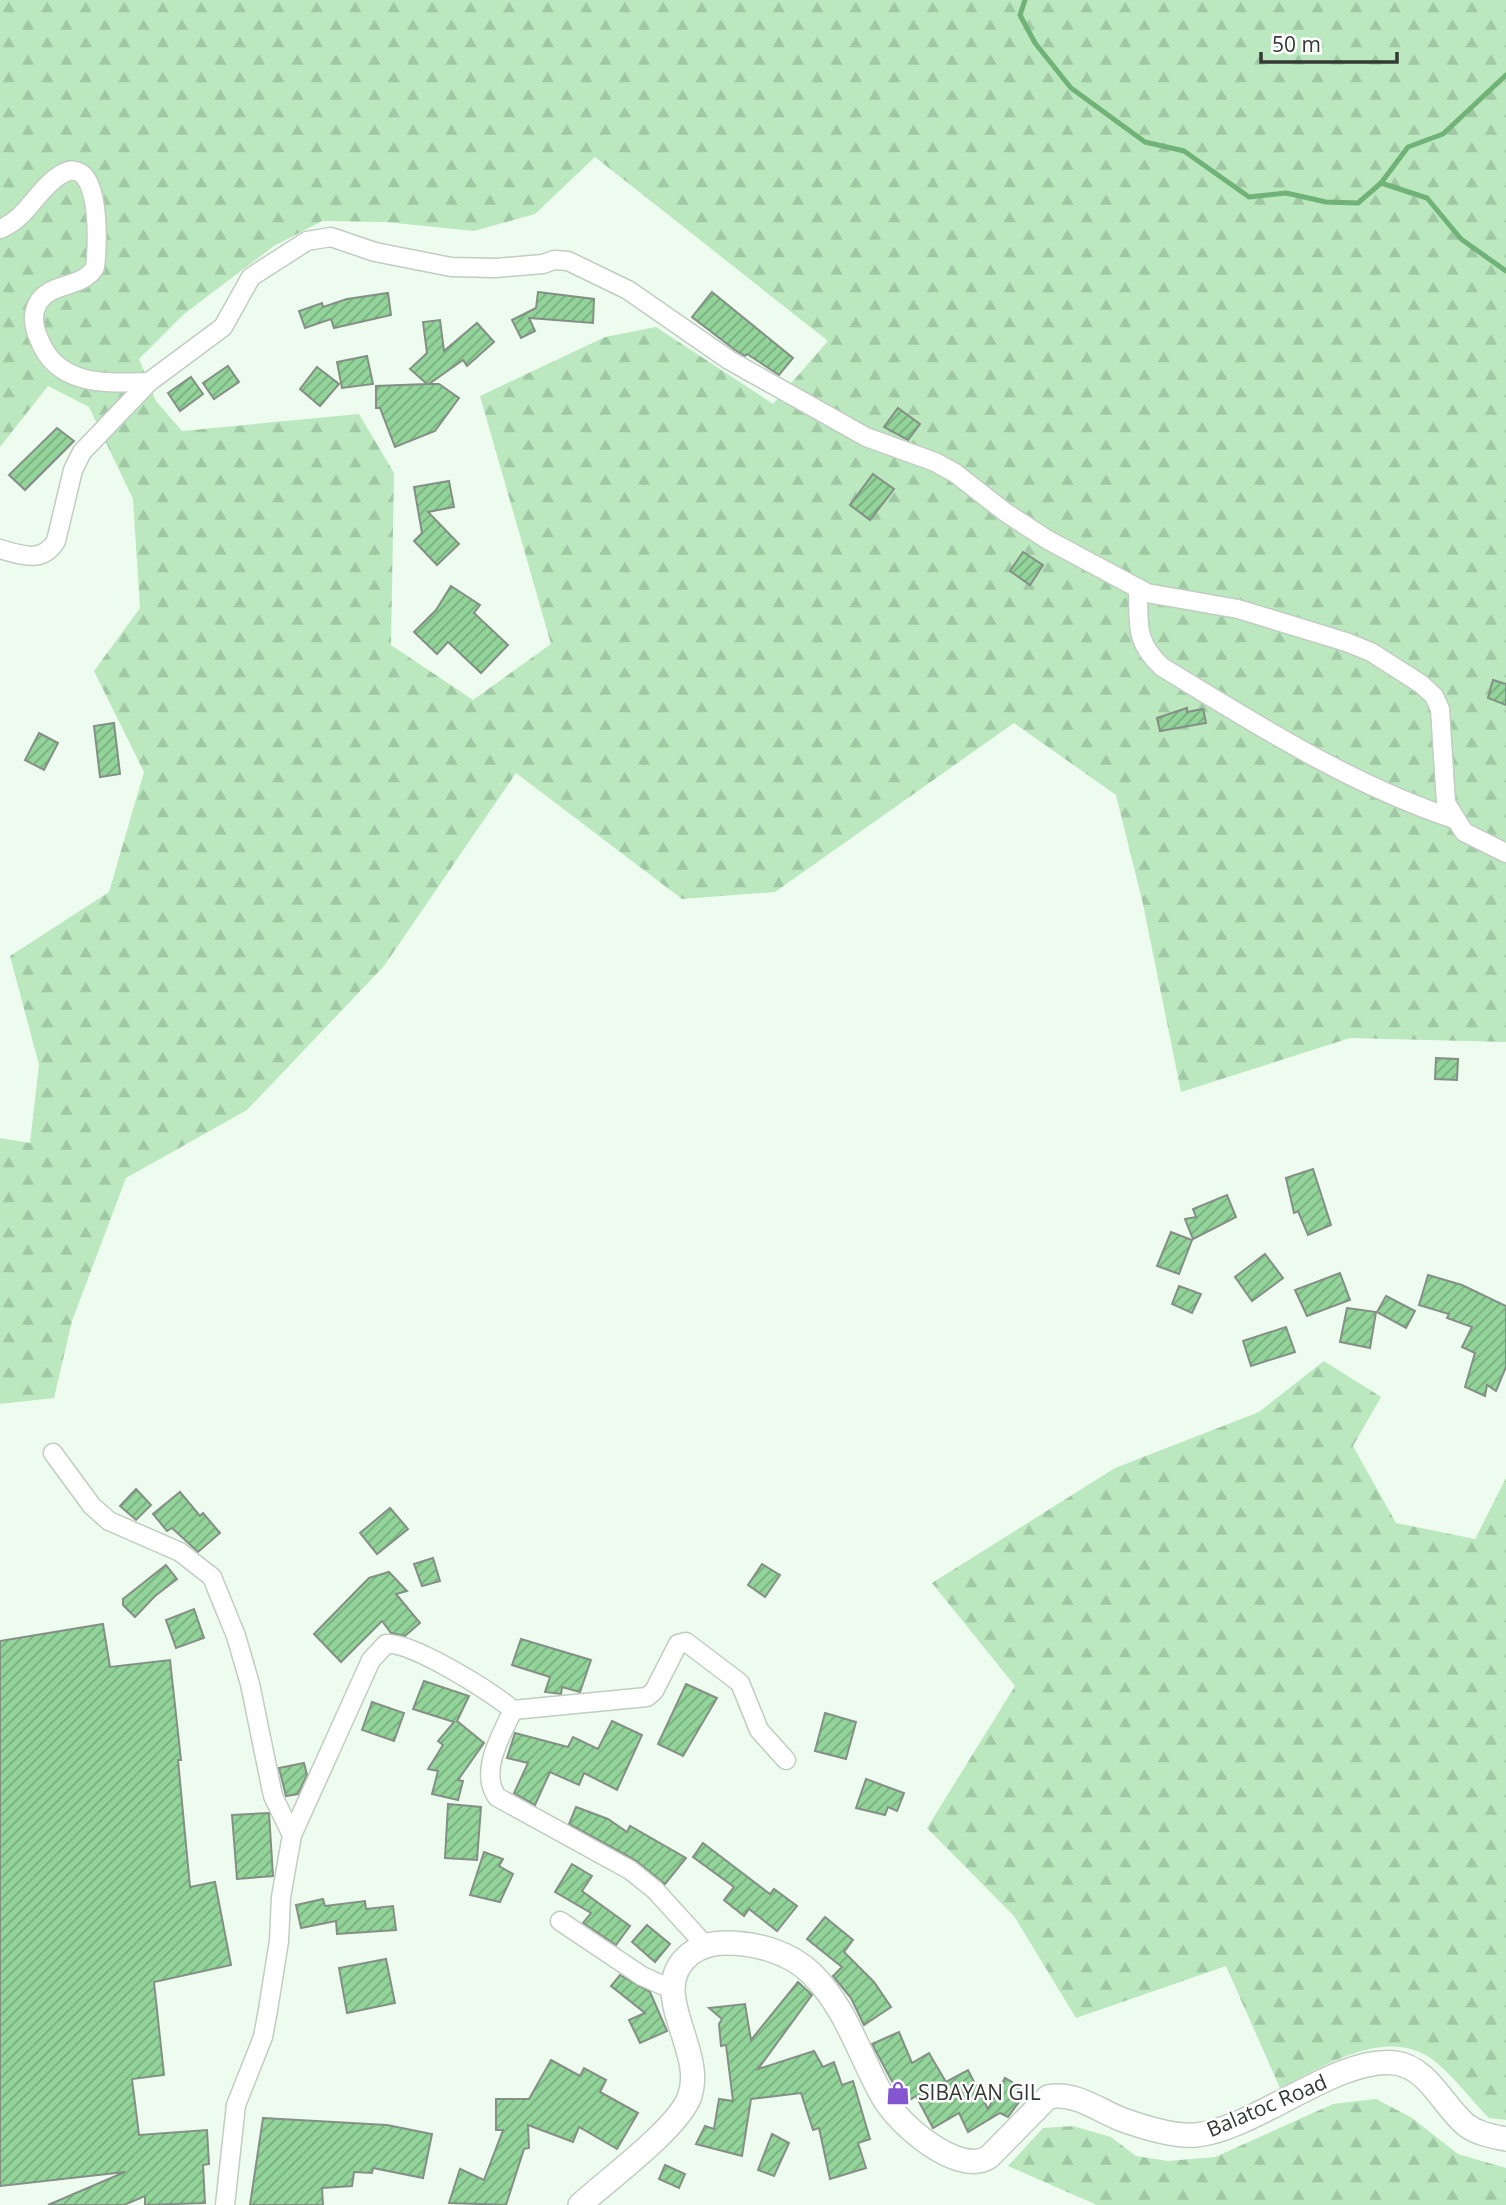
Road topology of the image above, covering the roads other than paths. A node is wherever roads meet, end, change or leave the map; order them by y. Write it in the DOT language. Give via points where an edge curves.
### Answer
graph roads {
  1 [pos="0,229"];
  2 [pos="149,382"];
  3 [pos="0,549"];
  4 [pos="1138,589"];
  5 [pos="1454,819"];
  6 [pos="1506,853"];
  7 [pos="53,1453"];
  8 [pos="513,1710"];
  9 [pos="786,1760"];
  10 [pos="292,1835"];
  11 [pos="560,1921"];
  12 [pos="705,1945"];
  13 [pos="673,1990"];
  14 [pos="1506,2139"];
  15 [pos="225,2205"];
  16 [pos="580,2205"];
  1 -- 2 [label="street" via="19,220 58,176 73,171 85,175 93,195 95,267 78,282 53,290 38,302 33,319 37,334 54,365 67,373 89,381"];
  2 -- 3 [label="street" via="82,452 51,549 36,557"];
  2 -- 4 [label="street" via="223,327 251,277 281,255 319,237 451,267 568,261 628,290 729,360 866,437 955,473 1048,540"];
  4 -- 5 [label="street" via="1140,638 1162,667 1373,789"];
  4 -- 5 [label="street" via="1238,609 1346,642 1421,684 1440,709 1446,803"];
  5 -- 6 [label="street" via="1464,832"];
  7 -- 10 [label="street" via="92,1506 109,1521 180,1552 212,1577 250,1684 273,1796"];
  8 -- 9 [label="street" via="647,1697 678,1644 686,1642 740,1683 759,1730"];
  8 -- 10 [label="street" via="411,1648 386,1644 370,1660"];
  8 -- 12 [label="street" via="488,1780 497,1797 630,1870 655,1890"];
  10 -- 15 [label="street" via="263,2037 236,2105"];
  11 -- 13 [label="street" via="642,1976"];
  12 -- 13 [label="main road" via="678,1966"];
  12 -- 14 [label="main road, Balatoc Road" via="761,1947 804,1967 842,2012 890,2107 917,2134 966,2163 989,2157 1042,2101 1056,2095 1078,2099 1123,2120 1198,2135 1356,2068 1382,2062 1406,2065 1467,2125"];
  13 -- 16 [label="main road" via="694,2072 688,2100 659,2134"];
}
